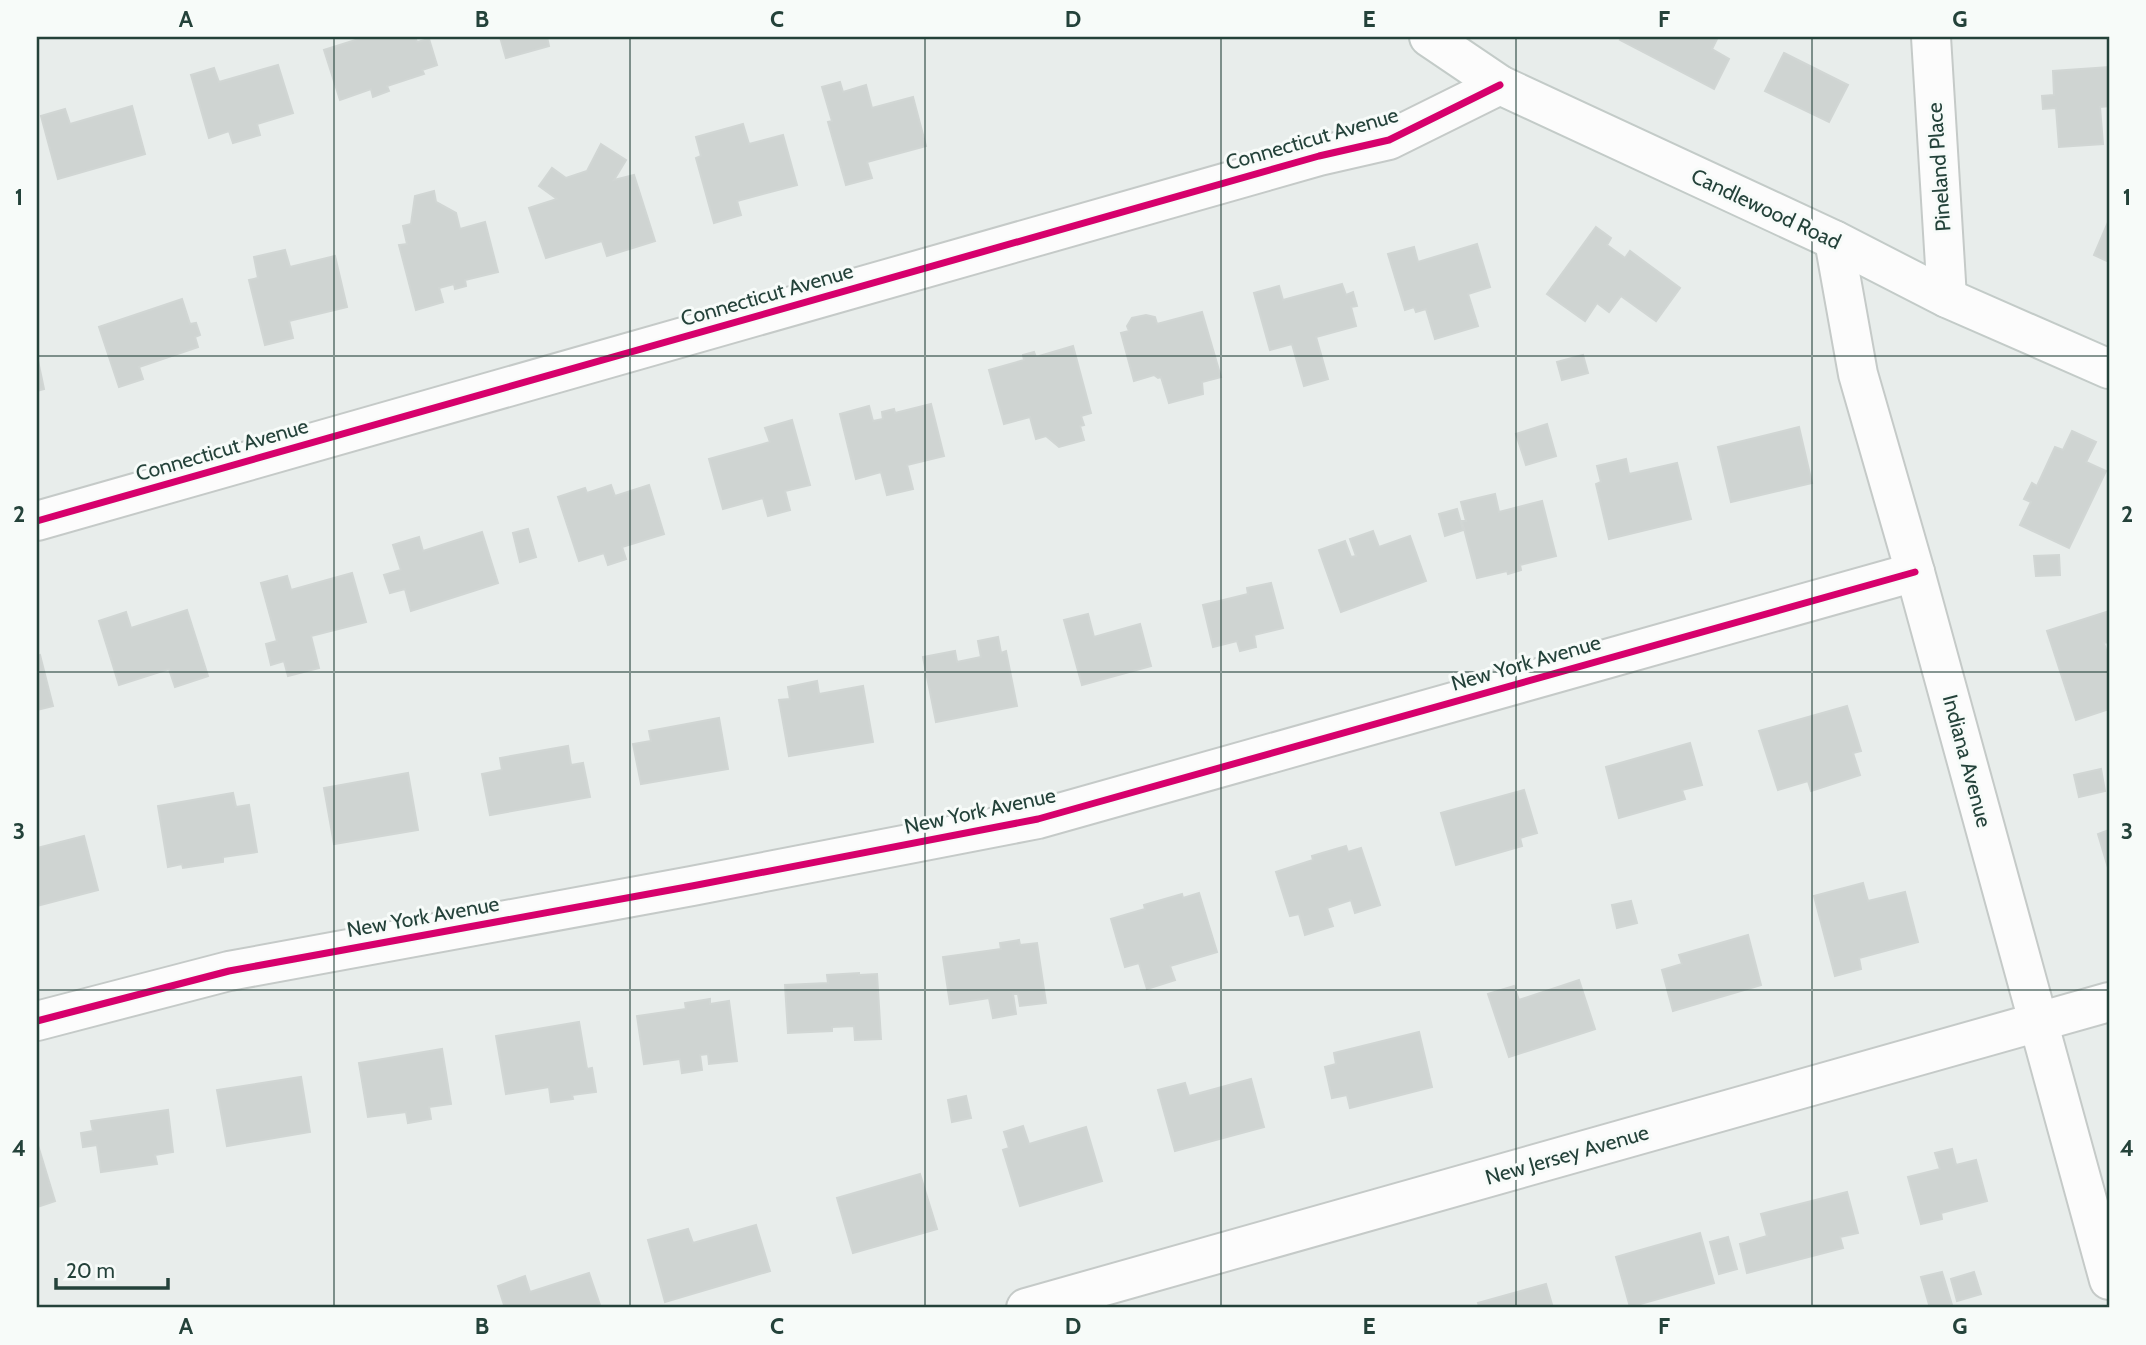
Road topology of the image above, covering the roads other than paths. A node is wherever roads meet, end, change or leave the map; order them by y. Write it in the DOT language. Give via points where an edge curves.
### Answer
graph roads {
  1 [pos="1429,37"];
  2 [pos="1931,37"];
  3 [pos="1500,85"];
  4 [pos="1834,240"];
  5 [pos="1947,298"];
  6 [pos="2109,369"];
  7 [pos="37,521"];
  8 [pos="1915,572"];
  9 [pos="2109,1002"];
  10 [pos="37,1021"];
  11 [pos="2038,1022"];
  12 [pos="2109,1280"];
  13 [pos="1026,1308"];
  1 -- 3 [label="street, Candlewood Road"];
  2 -- 5 [label="street, Pineland Place"];
  3 -- 4 [label="street, Candlewood Road"];
  3 -- 7 [label="street, Connecticut Avenue" via="1390,140"];
  4 -- 5 [label="street, Candlewood Road"];
  4 -- 8 [label="street, Indiana Avenue" via="1858,374"];
  5 -- 6 [label="street, Candlewood Road"];
  8 -- 10 [label="street, New York Avenue" via="1038,819 229,971"];
  8 -- 11 [label="street, Indiana Avenue"];
  9 -- 11 [label="street, New Jersey Avenue"];
  11 -- 12 [label="street, Indiana Avenue"];
  11 -- 13 [label="street, New Jersey Avenue"];
}
